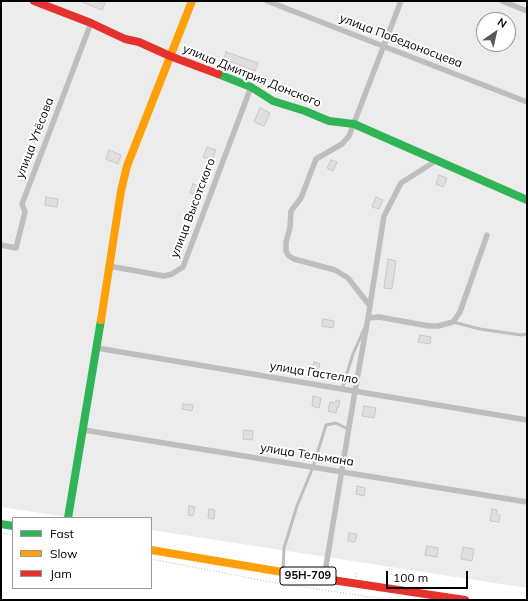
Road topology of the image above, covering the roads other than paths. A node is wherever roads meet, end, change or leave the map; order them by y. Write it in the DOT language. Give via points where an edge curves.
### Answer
graph roads {
  1 [pos="34,1"];
  2 [pos="192,1"];
  3 [pos="267,1"];
  4 [pos="401,1"];
  5 [pos="502,1"];
  6 [pos="527,11"];
  7 [pos="91,24"];
  8 [pos="383,46"];
  9 [pos="170,56"];
  10 [pos="251,87"];
  11 [pos="527,102"];
  12 [pos="354,124"];
  13 [pos="437,160"];
  14 [pos="527,200"];
  15 [pos="487,234"];
  16 [pos="1,245"];
  17 [pos="109,266"];
  18 [pos="370,306"];
  19 [pos="368,318"];
  20 [pos="453,322"];
  21 [pos="527,334"];
  22 [pos="97,348"];
  23 [pos="342,389"];
  24 [pos="355,391"];
  25 [pos="527,420"];
  26 [pos="349,429"];
  27 [pos="84,430"];
  28 [pos="313,467"];
  29 [pos="342,472"];
  30 [pos="527,502"];
  31 [pos="68,517"];
  32 [pos="1,524"];
  33 [pos="12,526"];
  34 [pos="152,550"];
  35 [pos="283,572"];
  36 [pos="324,578"];
  37 [pos="465,600"];
  1 -- 7 [label="street, улица Дмитрия Донского"];
  2 -- 9 [label="street"];
  3 -- 8 [label="street, улица Победоносцева"];
  4 -- 8 [label="street"];
  5 -- 6 [label="street"];
  7 -- 9 [label="street, улица Дмитрия Донского"];
  7 -- 16 [label="street, улица Утёсова" via="22,204 25,212 16,248"];
  8 -- 11 [label="street, улица Победоносцева"];
  8 -- 12 [label="street"];
  9 -- 10 [label="street, улица Дмитрия Донского"];
  9 -- 17 [label="street" via="127,166 120,191"];
  10 -- 12 [label="street, улица Дмитрия Донского" via="273,101 329,121"];
  10 -- 17 [label="street, улица Высотского" via="183,267 164,276"];
  12 -- 13 [label="street, улица Дмитрия Донского"];
  12 -- 18 [label="street" via="342,144 316,159 301,198 291,211 286,251 289,256 335,270 348,278"];
  13 -- 14 [label="street, улица Дмитрия Донского"];
  13 -- 18 [label="street" via="401,183 384,216"];
  15 -- 20 [label="street" via="460,312"];
  17 -- 22 [label="street"];
  18 -- 19 [label="street"];
  19 -- 20 [label="street" via="379,316 429,326"];
  19 -- 23 [label="lane"];
  19 -- 24 [label="street"];
  20 -- 21 [label="lane" via="480,329"];
  22 -- 23 [label="street, улица Гастелло"];
  22 -- 27 [label="street"];
  23 -- 24 [label="street, улица Гастелло"];
  24 -- 25 [label="street, улица Гастелло"];
  24 -- 26 [label="street"];
  26 -- 28 [label="lane" via="336,423 326,425"];
  26 -- 29 [label="street"];
  27 -- 28 [label="street, улица Тельмана"];
  27 -- 31 [label="street"];
  28 -- 29 [label="street, улица Тельмана"];
  28 -- 35 [label="lane" via="284,548"];
  29 -- 30 [label="street, улица Тельмана"];
  29 -- 36 [label="street"];
  32 -- 33 [label="street"];
  34 -- 35 [label="street, 95Н-709"];
  35 -- 36 [label="street, 95Н-709"];
  36 -- 37 [label="street, 95Н-709"];
}
